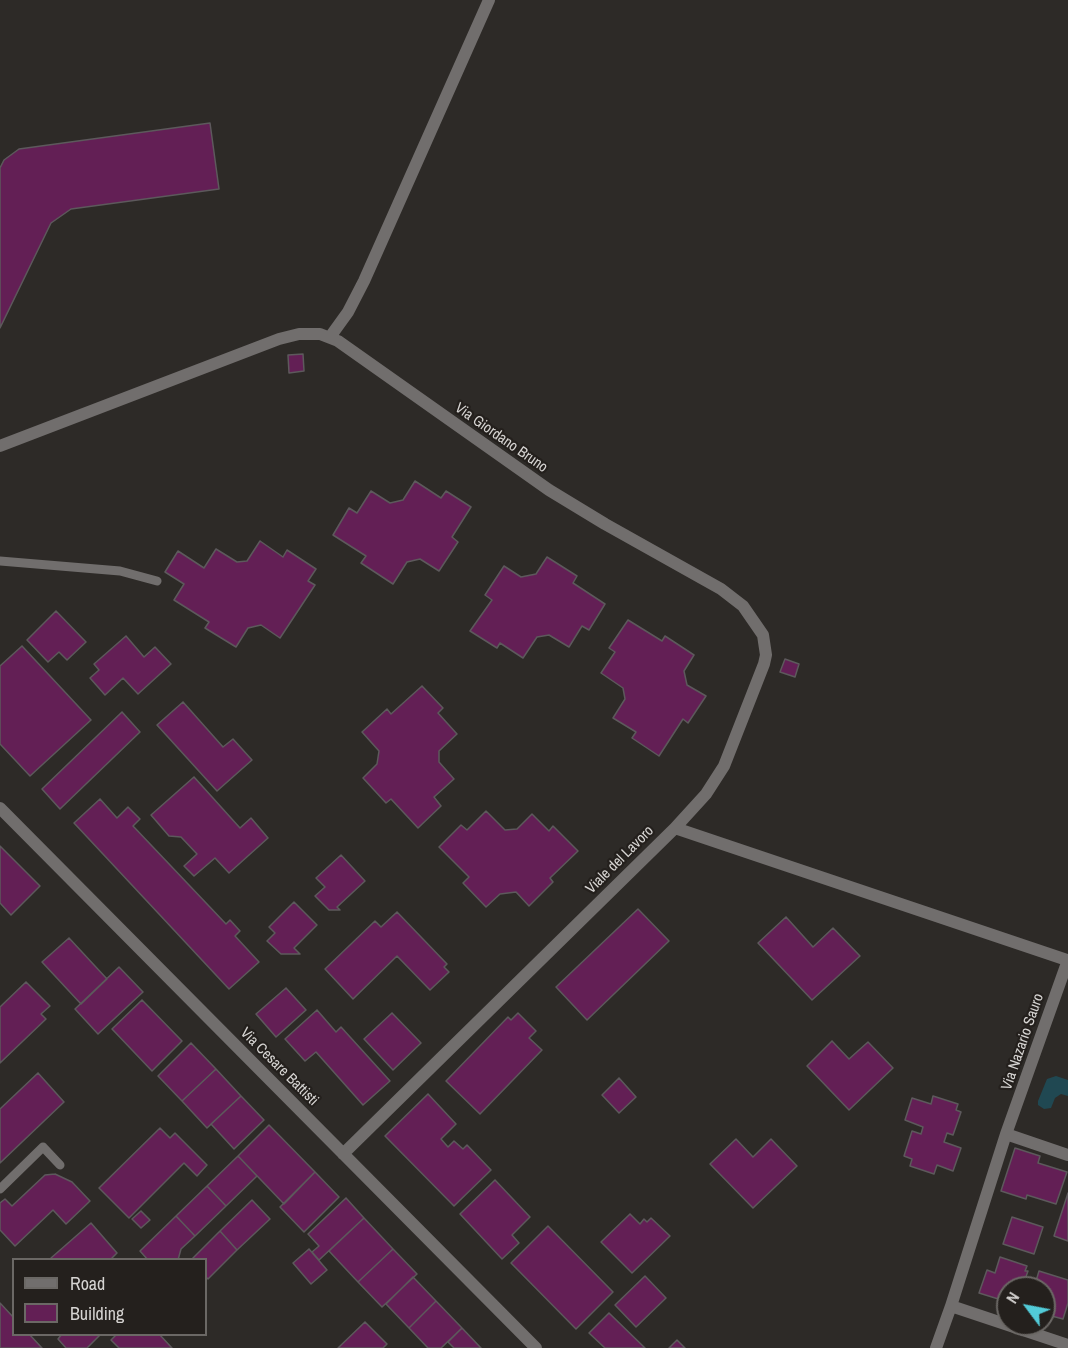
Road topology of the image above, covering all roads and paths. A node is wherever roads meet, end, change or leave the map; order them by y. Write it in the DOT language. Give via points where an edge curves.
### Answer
graph roads {
  1 [pos="489,0"];
  2 [pos="330,337"];
  3 [pos="0,446"];
  4 [pos="0,561"];
  5 [pos="157,581"];
  6 [pos="0,808"];
  7 [pos="675,828"];
  8 [pos="1068,960"];
  9 [pos="1006,1134"];
  10 [pos="343,1154"];
  11 [pos="1068,1155"];
  12 [pos="60,1165"];
  13 [pos="0,1189"];
  14 [pos="951,1306"];
  15 [pos="1068,1345"];
  16 [pos="536,1348"];
  17 [pos="936,1348"];
  1 -- 2 [label="street" via="364,281"];
  2 -- 3 [label="street" via="308,333 279,339"];
  2 -- 7 [label="street, Via Giordano Bruno" via="549,490 721,589 751,615 764,635 764,664 720,774"];
  4 -- 5 [label="lane" via="120,571"];
  6 -- 10 [label="street, Via Cesare Battisti"];
  7 -- 8 [label="street, Viale del Lavoro"];
  7 -- 10 [label="street, Viale del Lavoro"];
  8 -- 9 [label="street, Via Nazario Sauro"];
  9 -- 11 [label="street"];
  9 -- 14 [label="street, Via Nazario Sauro"];
  10 -- 16 [label="street, Via Cesare Battisti"];
  12 -- 13 [label="lane" via="43,1147"];
  14 -- 15 [label="street"];
  14 -- 17 [label="street, Via Nazario Sauro"];
}
